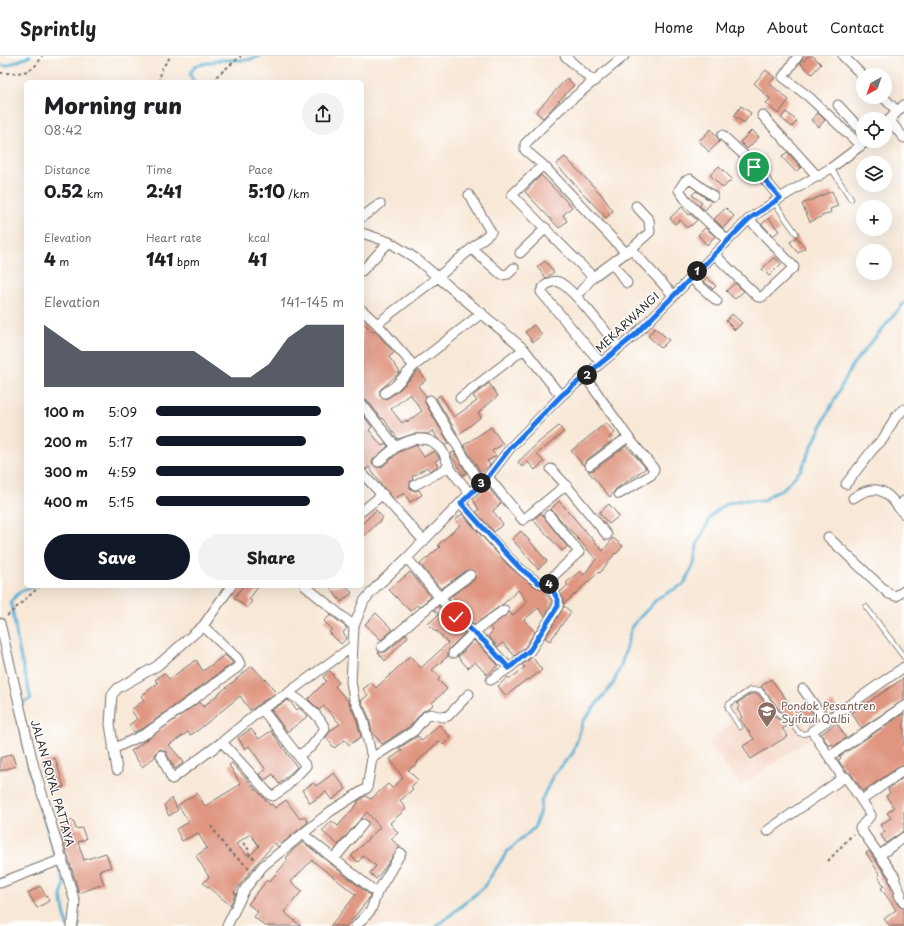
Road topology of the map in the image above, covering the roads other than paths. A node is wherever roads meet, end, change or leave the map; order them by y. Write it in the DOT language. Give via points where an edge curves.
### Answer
graph roads {
  1 [pos="565,56"];
  2 [pos="624,56"];
  3 [pos="798,56"];
  4 [pos="843,56"];
  5 [pos="856,69"];
  6 [pos="594,82"];
  7 [pos="892,102"];
  8 [pos="838,105"];
  9 [pos="901,108"];
  10 [pos="762,115"];
  11 [pos="892,117"];
  12 [pos="856,124"];
  13 [pos="892,127"];
  14 [pos="722,135"];
  15 [pos="856,136"];
  16 [pos="904,138"];
  17 [pos="857,148"];
  18 [pos="543,165"];
  19 [pos="831,168"];
  20 [pos="818,177"];
  21 [pos="469,196"];
  22 [pos="713,196"];
  23 [pos="851,199"];
  24 [pos="777,200"];
  25 [pos="380,204"];
  26 [pos="636,206"];
  27 [pos="364,216"];
  28 [pos="749,219"];
  29 [pos="546,228"];
  30 [pos="796,233"];
  31 [pos="364,234"];
  32 [pos="727,240"];
  33 [pos="390,242"];
  34 [pos="472,249"];
  35 [pos="628,251"];
  36 [pos="520,253"];
  37 [pos="714,254"];
  38 [pos="612,263"];
  39 [pos="514,268"];
  40 [pos="364,269"];
  41 [pos="438,277"];
  42 [pos="593,277"];
  43 [pos="690,278"];
  44 [pos="627,283"];
  45 [pos="581,291"];
  46 [pos="674,296"];
  47 [pos="717,301"];
  48 [pos="364,312"];
  49 [pos="482,314"];
  50 [pos="377,324"];
  51 [pos="619,348"];
  52 [pos="524,349"];
  53 [pos="601,363"];
  54 [pos="414,366"];
  55 [pos="585,376"];
  56 [pos="385,393"];
  57 [pos="562,395"];
  58 [pos="460,398"];
  59 [pos="430,400"];
  60 [pos="364,407"];
  61 [pos="904,409"];
  62 [pos="628,437"];
  63 [pos="396,447"];
  64 [pos="378,462"];
  65 [pos="590,465"];
  66 [pos="449,467"];
  67 [pos="550,469"];
  68 [pos="364,475"];
  69 [pos="488,477"];
  70 [pos="480,484"];
  71 [pos="846,484"];
  72 [pos="415,485"];
  73 [pos="566,485"];
  74 [pos="383,494"];
  75 [pos="469,494"];
  76 [pos="619,494"];
  77 [pos="853,498"];
  78 [pos="461,503"];
  79 [pos="902,507"];
  80 [pos="364,509"];
  81 [pos="549,515"];
  82 [pos="607,535"];
  83 [pos="828,537"];
  84 [pos="424,541"];
  85 [pos="407,558"];
  86 [pos="470,575"];
  87 [pos="548,582"];
  88 [pos="230,588"];
  89 [pos="307,588"];
  90 [pos="904,591"];
  91 [pos="440,597"];
  92 [pos="866,607"];
  93 [pos="504,610"];
  94 [pos="3,620"];
  95 [pos="203,626"];
  96 [pos="354,626"];
  97 [pos="474,632"];
  98 [pos="353,646"];
  99 [pos="382,646"];
  100 [pos="453,653"];
  101 [pos="904,657"];
  102 [pos="904,667"];
  103 [pos="509,668"];
  104 [pos="491,680"];
  105 [pos="803,689"];
  106 [pos="288,693"];
  107 [pos="469,694"];
  108 [pos="904,706"];
  109 [pos="262,709"];
  110 [pos="826,722"];
  111 [pos="740,727"];
  112 [pos="812,731"];
  113 [pos="222,742"];
  114 [pos="113,749"];
  115 [pos="833,754"];
  116 [pos="161,755"];
  117 [pos="299,755"];
  118 [pos="372,758"];
  119 [pos="117,770"];
  120 [pos="904,770"];
  121 [pos="843,778"];
  122 [pos="866,797"];
  123 [pos="363,824"];
  124 [pos="767,831"];
  125 [pos="304,835"];
  126 [pos="904,837"];
  127 [pos="401,853"];
  128 [pos="880,855"];
  129 [pos="63,859"];
  130 [pos="334,859"];
  131 [pos="0,883"];
  132 [pos="377,893"];
  133 [pos="904,903"];
  134 [pos="71,926"];
  135 [pos="227,926"];
  136 [pos="356,926"];
  1 -- 6 [label="street"];
  2 -- 6 [label="street"];
  3 -- 15 [label="street" via="783,77"];
  4 -- 5 [label="street"];
  6 -- 18 [label="street" via="560,109 525,144 525,150"];
  7 -- 9 [label="street"];
  8 -- 12 [label="street"];
  9 -- 11 [label="street"];
  10 -- 20 [label="street"];
  13 -- 16 [label="street"];
  14 -- 24 [label="street" via="745,156"];
  17 -- 19 [label="street, MEKARWANGI"];
  18 -- 29 [label="street" via="512,195"];
  18 -- 35 [label="street"];
  19 -- 20 [label="street, MEKARWANGI"];
  19 -- 23 [label="lane"];
  20 -- 24 [label="street, MEKARWANGI"];
  21 -- 34 [label="street" via="492,232"];
  22 -- 32 [label="street" via="690,179 681,185 679,190 688,203"];
  24 -- 28 [label="street, MEKARWANGI"];
  24 -- 30 [label="lane"];
  25 -- 27 [label="street"];
  26 -- 35 [label="street" via="649,220 650,232"];
  28 -- 32 [label="street, MEKARWANGI"];
  28 -- 37 [label="street" via="794,267 762,297 758,297"];
  29 -- 36 [label="street"];
  29 -- 42 [label="street"];
  31 -- 33 [label="street"];
  32 -- 37 [label="street, MEKARWANGI"];
  33 -- 40 [label="street"];
  33 -- 41 [label="street"];
  34 -- 39 [label="street" via="502,275 508,274"];
  34 -- 41 [label="street"];
  35 -- 38 [label="street"];
  35 -- 46 [label="street"];
  37 -- 43 [label="street, MEKARWANGI"];
  38 -- 42 [label="street"];
  38 -- 44 [label="street"];
  41 -- 49 [label="street"];
  41 -- 50 [label="street"];
  42 -- 45 [label="street"];
  43 -- 46 [label="street, MEKARWANGI"];
  43 -- 47 [label="street"];
  46 -- 51 [label="street, MEKARWANGI"];
  48 -- 50 [label="street"];
  49 -- 52 [label="street"];
  49 -- 54 [label="street"];
  50 -- 54 [label="street"];
  51 -- 53 [label="street, MEKARWANGI"];
  51 -- 53 [label="street" via="576,296 560,282 555,281 544,286 541,292"];
  52 -- 57 [label="street"];
  52 -- 58 [label="street"];
  53 -- 55 [label="street, MEKARWANGI"];
  54 -- 56 [label="street"];
  55 -- 57 [label="street, MEKARWANGI"];
  55 -- 62 [label="street"];
  57 -- 69 [label="street, MEKARWANGI" via="511,447"];
  59 -- 70 [label="street"];
  60 -- 63 [label="street"];
  61 -- 71 [label="street"];
  62 -- 65 [label="street"];
  62 -- 76 [label="street" via="654,469 651,475"];
  63 -- 64 [label="street"];
  63 -- 66 [label="street" via="409,440 429,440 442,450"];
  66 -- 72 [label="street"];
  66 -- 75 [label="street"];
  67 -- 73 [label="street"];
  68 -- 74 [label="street"];
  69 -- 70 [label="street, MEKARWANGI"];
  69 -- 73 [label="street" via="523,520"];
  70 -- 75 [label="street, MEKARWANGI"];
  73 -- 82 [label="street"];
  74 -- 80 [label="street"];
  74 -- 84 [label="street"];
  75 -- 78 [label="street, MEKARWANGI"];
  77 -- 79 [label="street" via="862,492 881,490"];
  78 -- 84 [label="street, MEKARWANGI"];
  78 -- 87 [label="street" via="520,568 539,583"];
  81 -- 87 [label="street" via="579,552"];
  83 -- 90 [label="street" via="889,594 896,596"];
  84 -- 85 [label="street, MEKARWANGI"];
  85 -- 91 [label="street"];
  85 -- 96 [label="street, MEKARWANGI" via="364,601"];
  86 -- 91 [label="street"];
  87 -- 103 [label="street" via="558,600 558,606 530,650"];
  88 -- 95 [label="street"];
  89 -- 96 [label="street"];
  91 -- 97 [label="street" via="461,622"];
  91 -- 99 [label="street"];
  92 -- 101 [label="lane"];
  93 -- 97 [label="street"];
  94 -- 129 [label="street, JALAN ROYAL PATTAYA" via="34,767"];
  95 -- 114 [label="street" via="157,666 115,690 112,695 110,724"];
  95 -- 114 [label="street" via="237,658 240,664 238,668 147,733"];
  96 -- 98 [label="street, MEKARWANGI"];
  97 -- 100 [label="street"];
  97 -- 103 [label="street"];
  98 -- 106 [label="street"];
  98 -- 118 [label="street, MEKARWANGI" via="351,682 354,700 363,719"];
  102 -- 110 [label="street"];
  103 -- 104 [label="street"];
  105 -- 110 [label="street"];
  106 -- 109 [label="street"];
  106 -- 117 [label="street" via="317,716 325,729 311,747"];
  107 -- 118 [label="street" via="448,716 426,716 414,731"];
  108 -- 115 [label="street"];
  109 -- 113 [label="street"];
  109 -- 117 [label="street"];
  110 -- 112 [label="street"];
  111 -- 112 [label="lane" via="728,708 729,704 750,690 760,690 779,715 789,720 799,733"];
  112 -- 121 [label="street"];
  113 -- 116 [label="street" via="172,779"];
  113 -- 117 [label="street" via="273,796 305,768"];
  114 -- 119 [label="street"];
  118 -- 125 [label="street, MEKARWANGI" via="367,788 331,811"];
  120 -- 122 [label="street"];
  121 -- 124 [label="street"];
  121 -- 128 [label="street" via="846,777 871,815 860,828"];
  123 -- 130 [label="street"];
  125 -- 130 [label="street"];
  125 -- 135 [label="street" via="263,866 245,889"];
  126 -- 128 [label="street"];
  127 -- 132 [label="street"];
  128 -- 133 [label="street" via="895,877 901,894 899,895"];
  129 -- 131 [label="street"];
  129 -- 134 [label="street, JALAN ROYAL PATTAYA" via="75,902"];
  130 -- 132 [label="street"];
  132 -- 136 [label="street" via="371,910"];
}
